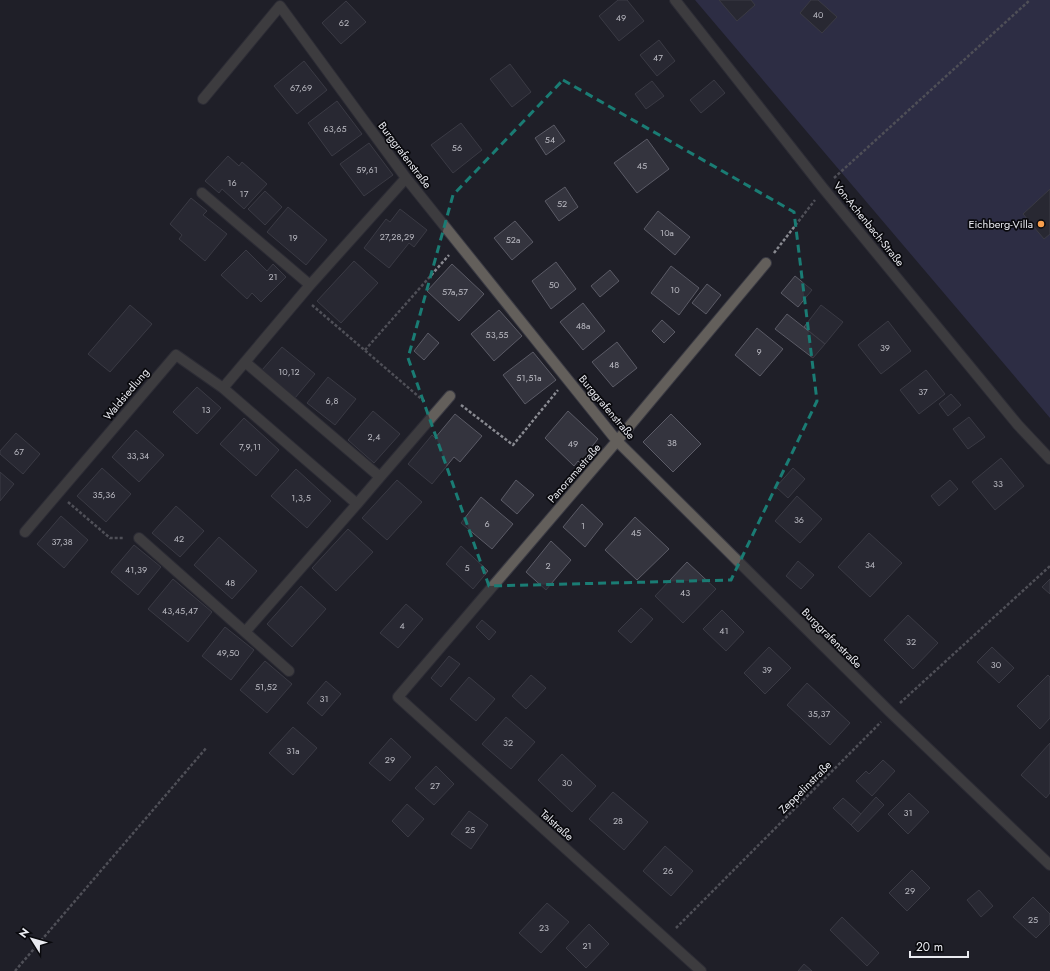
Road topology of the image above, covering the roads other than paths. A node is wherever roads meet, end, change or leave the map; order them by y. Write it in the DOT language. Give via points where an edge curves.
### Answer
graph roads {
  1 [pos="675,0"];
  2 [pos="203,99"];
  3 [pos="406,178"];
  4 [pos="202,193"];
  5 [pos="766,263"];
  6 [pos="310,285"];
  7 [pos="245,362"];
  8 [pos="223,388"];
  9 [pos="450,396"];
  10 [pos="617,441"];
  11 [pos="1050,458"];
  12 [pos="380,477"];
  13 [pos="357,504"];
  14 [pos="25,532"];
  15 [pos="139,538"];
  16 [pos="245,632"];
  17 [pos="289,671"];
  18 [pos="398,697"];
  19 [pos="1050,865"];
  20 [pos="701,971"];
  1 -- 11 [label="street, Von-Achenbach-Straße" via="824,188 1018,425"];
  2 -- 3 [label="street, Burggrafenstraße" via="280,6"];
  3 -- 6 [label="street"];
  3 -- 10 [label="street, Burggrafenstraße"];
  4 -- 6 [label="street"];
  5 -- 10 [label="street, Panoramastraße"];
  6 -- 7 [label="street"];
  7 -- 8 [label="street"];
  7 -- 12 [label="street"];
  8 -- 13 [label="street, Waldsiedlung"];
  8 -- 14 [label="street, Waldsiedlung" via="176,355"];
  9 -- 12 [label="street"];
  10 -- 18 [label="street, Panoramastraße"];
  10 -- 19 [label="street, Burggrafenstraße" via="890,712"];
  12 -- 13 [label="street"];
  13 -- 16 [label="street"];
  15 -- 16 [label="street"];
  16 -- 17 [label="street"];
  18 -- 20 [label="street, Talstraße"];
}
